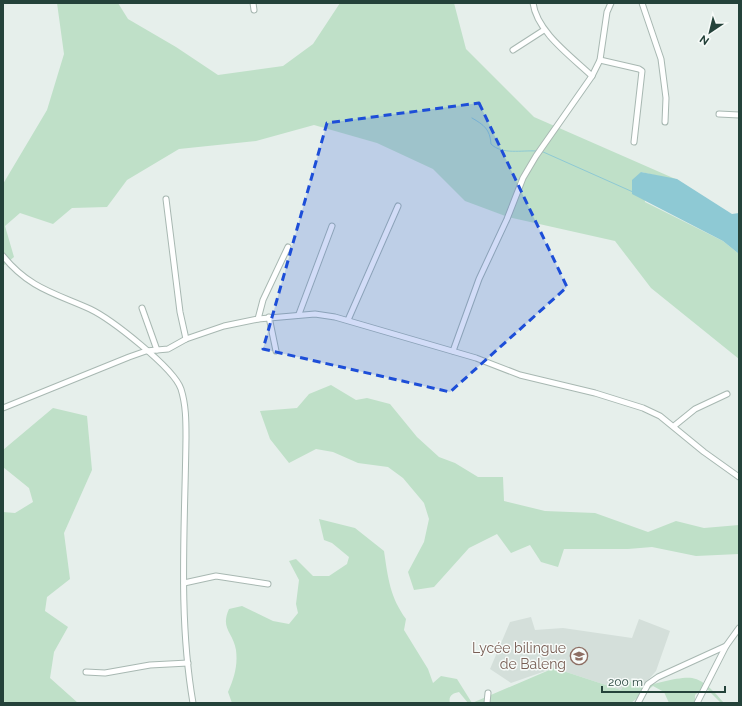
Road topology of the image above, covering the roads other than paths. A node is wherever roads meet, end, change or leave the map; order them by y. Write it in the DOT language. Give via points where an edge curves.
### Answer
graph roads {
  1 [pos="253,3"];
  2 [pos="533,3"];
  3 [pos="611,3"];
  4 [pos="642,3"];
  5 [pos="254,10"];
  6 [pos="544,30"];
  7 [pos="514,50"];
  8 [pos="600,60"];
  9 [pos="592,76"];
  10 [pos="719,114"];
  11 [pos="739,115"];
  12 [pos="665,122"];
  13 [pos="634,142"];
  14 [pos="166,199"];
  15 [pos="398,206"];
  16 [pos="332,226"];
  17 [pos="288,247"];
  18 [pos="3,256"];
  19 [pos="142,308"];
  20 [pos="299,314"];
  21 [pos="269,317"];
  22 [pos="258,319"];
  23 [pos="348,320"];
  24 [pos="186,339"];
  25 [pos="158,350"];
  26 [pos="146,351"];
  27 [pos="276,351"];
  28 [pos="452,351"];
  29 [pos="727,394"];
  30 [pos="3,408"];
  31 [pos="674,426"];
  32 [pos="739,477"];
  33 [pos="184,583"];
  34 [pos="268,584"];
  35 [pos="739,628"];
  36 [pos="726,646"];
  37 [pos="188,663"];
  38 [pos="86,672"];
  39 [pos="488,693"];
  40 [pos="193,703"];
  41 [pos="487,703"];
  42 [pos="638,703"];
  43 [pos="697,703"];
  1 -- 5 [label="street"];
  2 -- 6 [label="street" via="534,12"];
  3 -- 8 [label="street" via="607,12"];
  4 -- 12 [label="street" via="660,59 666,98"];
  6 -- 7 [label="street"];
  6 -- 9 [label="street"];
  8 -- 9 [label="street"];
  8 -- 13 [label="street" via="642,72"];
  9 -- 28 [label="street" via="523,178 479,279"];
  10 -- 11 [label="street"];
  14 -- 24 [label="street" via="180,312"];
  15 -- 23 [label="street"];
  16 -- 20 [label="street"];
  17 -- 22 [label="street" via="263,300"];
  18 -- 26 [label="street" via="27,281 92,310"];
  19 -- 25 [label="street"];
  20 -- 21 [label="street"];
  20 -- 23 [label="street"];
  21 -- 22 [label="street"];
  21 -- 27 [label="street"];
  22 -- 24 [label="street" via="224,326"];
  23 -- 28 [label="street"];
  24 -- 25 [label="street" via="168,349"];
  25 -- 26 [label="street"];
  26 -- 30 [label="street"];
  26 -- 33 [label="street" via="157,358 181,388 186,413"];
  28 -- 31 [label="street" via="520,375 595,393 643,408"];
  29 -- 31 [label="street" via="695,409"];
  31 -- 32 [label="street"];
  33 -- 34 [label="street" via="216,576"];
  33 -- 37 [label="street"];
  35 -- 36 [label="street"];
  36 -- 42 [label="street" via="658,677 648,684"];
  36 -- 43 [label="street"];
  37 -- 38 [label="street" via="150,665 105,673"];
  37 -- 40 [label="street"];
  39 -- 41 [label="street"];
}
